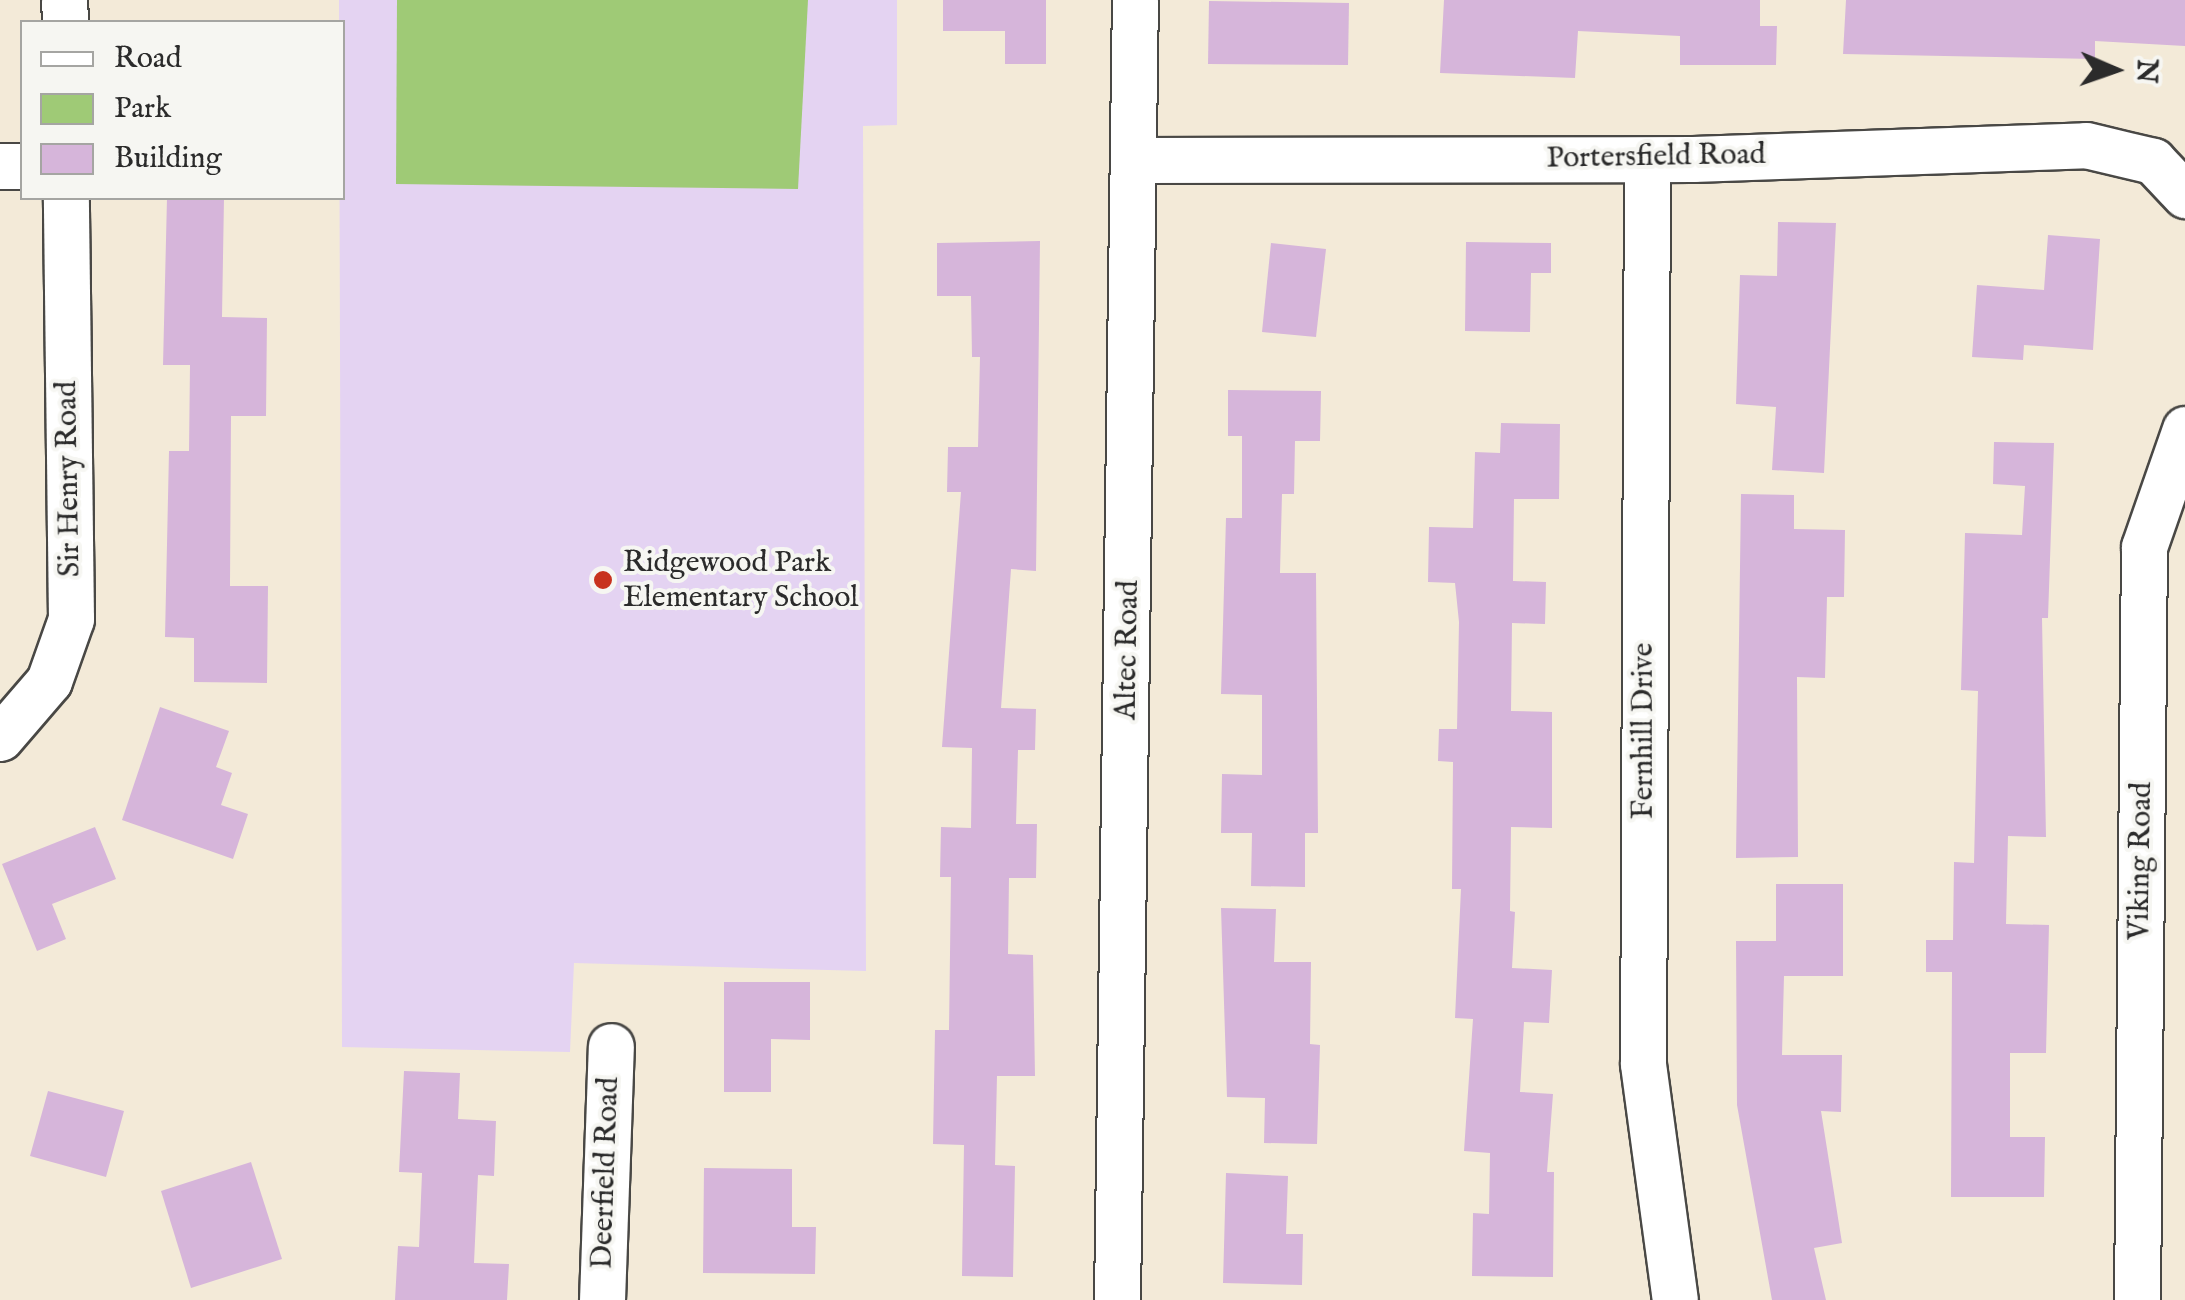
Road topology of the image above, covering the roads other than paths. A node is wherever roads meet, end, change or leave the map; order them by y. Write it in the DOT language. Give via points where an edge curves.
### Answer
graph roads {
  1 [pos="1134,0"];
  2 [pos="1136,160"];
  3 [pos="1647,160"];
  4 [pos="2177,186"];
  5 [pos="66,200"];
  6 [pos="2185,430"];
  7 [pos="0,738"];
  8 [pos="611,1046"];
  9 [pos="602,1300"];
  10 [pos="1118,1300"];
  11 [pos="1675,1300"];
  12 [pos="2137,1300"];
  1 -- 2 [label="street, Altec Road"];
  2 -- 3 [label="street, Portersfield Road"];
  2 -- 10 [label="street, Altec Road"];
  3 -- 4 [label="street, Portersfield Road" via="2086,146 2153,161"];
  3 -- 11 [label="street, Fernhill Drive" via="1643,1064"];
  5 -- 7 [label="street, Sir Henry Road" via="70,619 50,681"];
  6 -- 12 [label="street, Viking Road" via="2144,547"];
  8 -- 9 [label="street, Deerfield Road"];
}
